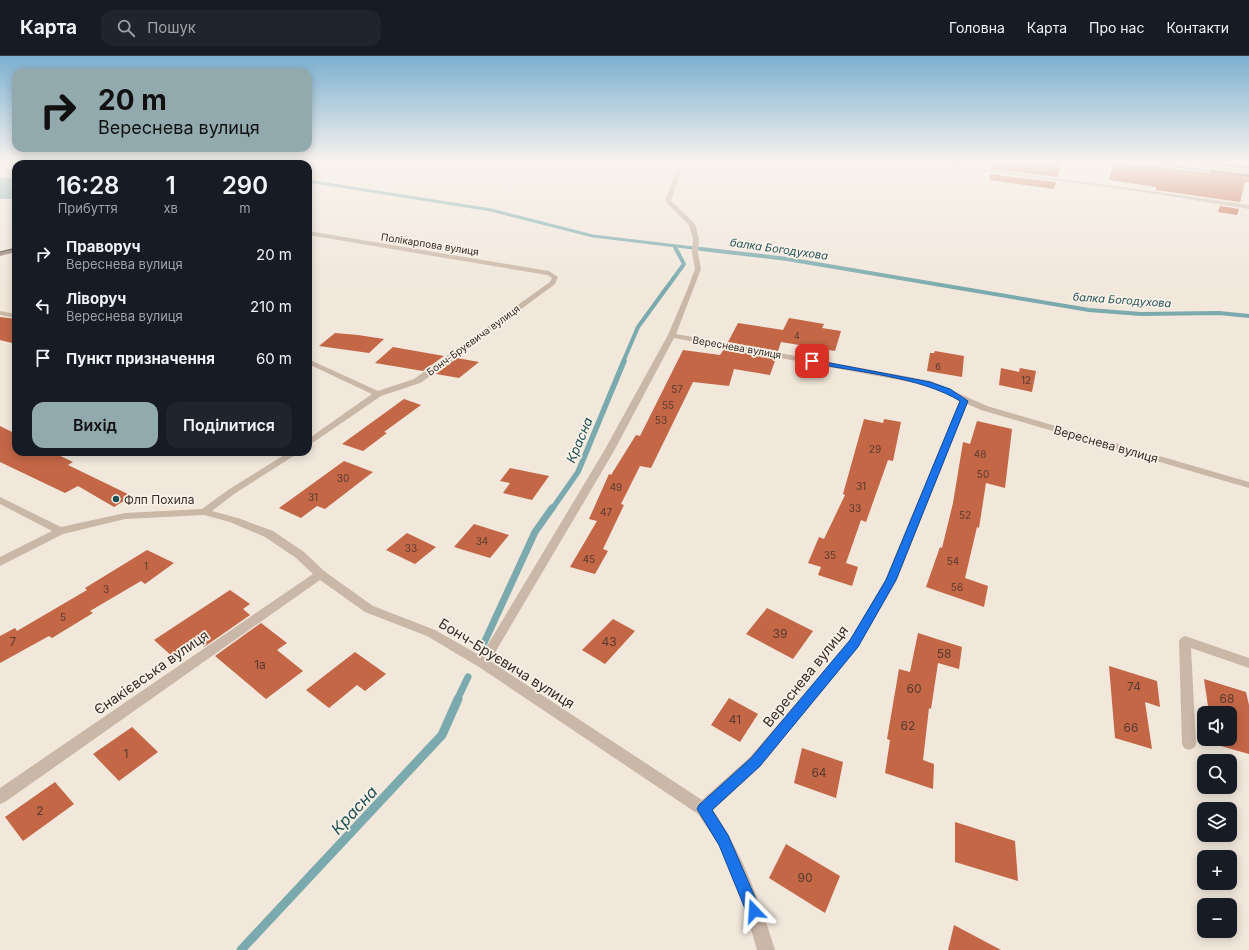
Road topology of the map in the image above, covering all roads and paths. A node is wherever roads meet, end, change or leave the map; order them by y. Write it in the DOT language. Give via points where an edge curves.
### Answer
graph roads {
  1 [pos="672,205"];
  2 [pos="1234,205"];
  3 [pos="1249,207"];
  4 [pos="312,234"];
  5 [pos="12,245"];
  6 [pos="0,248"];
  7 [pos="12,251"];
  8 [pos="0,254"];
  9 [pos="549,273"];
  10 [pos="0,313"];
  11 [pos="12,315"];
  12 [pos="672,335"];
  13 [pos="312,363"];
  14 [pos="378,394"];
  15 [pos="964,401"];
  16 [pos="312,440"];
  17 [pos="289,456"];
  18 [pos="1249,485"];
  19 [pos="0,500"];
  20 [pos="204,512"];
  21 [pos="60,531"];
  22 [pos="0,562"];
  23 [pos="320,574"];
  24 [pos="483,663"];
  25 [pos="1249,663"];
  26 [pos="1189,744"];
  27 [pos="0,797"];
  28 [pos="703,809"];
  29 [pos="766,950"];
  1 -- 12 [label="street" via="692,224 698,269"];
  2 -- 3 [label="street"];
  4 -- 9 [label="street, Полікарпова вулиця"];
  5 -- 6 [label="main road"];
  7 -- 8 [label="main road"];
  9 -- 14 [label="street, Бонч-Бруєвича вулиця" via="554,277 552,282 432,371 417,381"];
  10 -- 11 [label="street"];
  12 -- 15 [label="street, Вереснева вулиця" via="928,383"];
  12 -- 24 [label="street" via="609,451"];
  13 -- 14 [label="street"];
  14 -- 16 [label="street, Бонч-Бруєвича вулиця"];
  15 -- 18 [label="street, Вереснева вулиця"];
  15 -- 28 [label="street, Вереснева вулиця" via="891,580 854,644 756,762"];
  17 -- 20 [label="street"];
  19 -- 21 [label="street"];
  20 -- 21 [label="street, Бонч-Бруєвича вулиця" via="125,516"];
  20 -- 23 [label="street, Бонч-Бруєвича вулиця" via="234,520 269,534 300,555"];
  21 -- 22 [label="street, Бонч-Бруєвича вулиця"];
  23 -- 24 [label="street, Бонч-Бруєвича вулиця" via="369,609 431,632"];
  23 -- 27 [label="street, Єнакієвська вулиця"];
  24 -- 28 [label="street, Бонч-Бруєвича вулиця"];
  25 -- 26 [label="street" via="1185,641"];
  28 -- 29 [label="street" via="724,840 750,898"];
}
